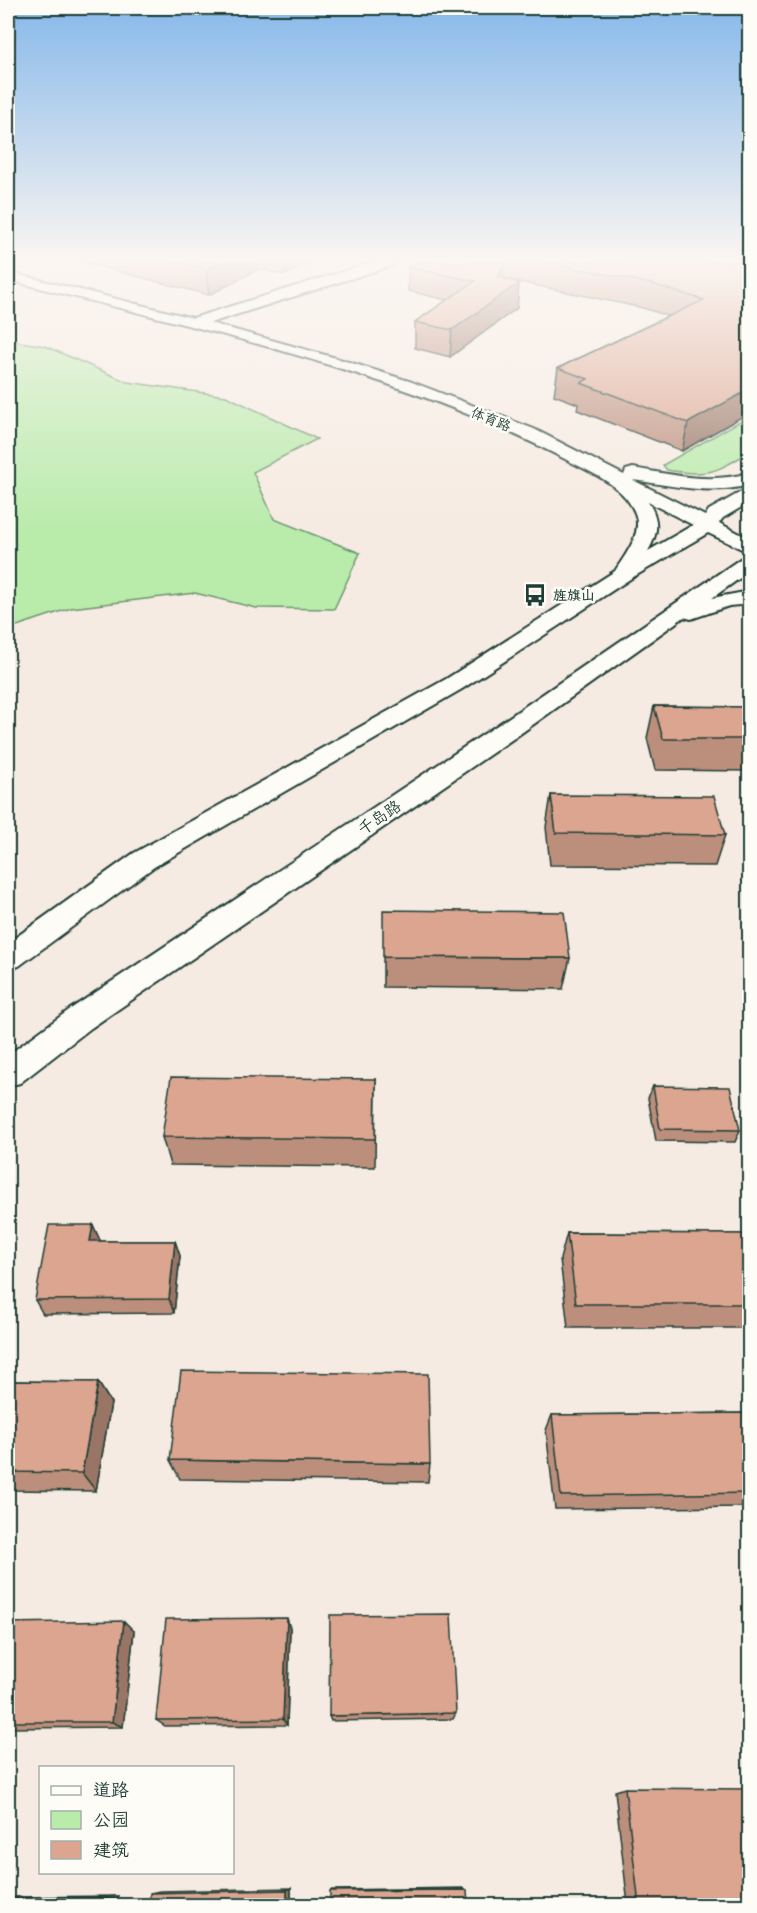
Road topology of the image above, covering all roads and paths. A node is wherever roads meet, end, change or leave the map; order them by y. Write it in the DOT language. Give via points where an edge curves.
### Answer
graph roads {
  1 [pos="298,351"];
  2 [pos="623,475"];
  3 [pos="750,479"];
  4 [pos="750,493"];
  5 [pos="712,519"];
  6 [pos="750,532"];
  7 [pos="750,546"];
  8 [pos="750,561"];
  9 [pos="623,575"];
  10 [pos="750,597"];
  11 [pos="657,626"];
  12 [pos="8,958"];
  13 [pos="8,1073"];
  1 -- 2 [label="street, 体育路" via="406,386"];
  2 -- 3 [label="street" via="700,485 726,485"];
  2 -- 5 [label="street, 体育路"];
  2 -- 9 [label="street" via="647,518 641,549"];
  4 -- 5 [label="street"];
  5 -- 6 [label="street, 体育路"];
  5 -- 7 [label="street, 体育路"];
  5 -- 9 [label="street"];
  8 -- 11 [label="street, 千岛路"];
  9 -- 12 [label="street" via="454,684 144,860"];
  10 -- 11 [label="street" via="715,604"];
  11 -- 13 [label="street, 千岛路" via="80,1019"];
}
